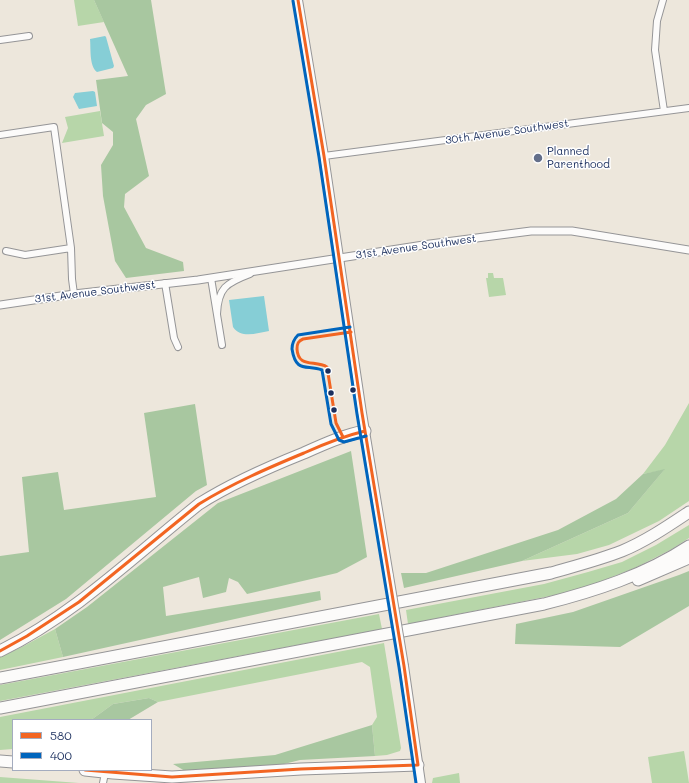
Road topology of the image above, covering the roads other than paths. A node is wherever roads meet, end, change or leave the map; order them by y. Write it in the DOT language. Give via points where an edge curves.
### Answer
graph roads {
  1 [pos="298,0"];
  2 [pos="663,0"];
  3 [pos="29,36"];
  4 [pos="0,40"];
  5 [pos="689,108"];
  6 [pos="664,111"];
  7 [pos="0,135"];
  8 [pos="324,156"];
  9 [pos="72,248"];
  10 [pos="689,250"];
  11 [pos="6,251"];
  12 [pos="339,258"];
  13 [pos="262,270"];
  14 [pos="211,278"];
  15 [pos="165,283"];
  16 [pos="74,294"];
  17 [pos="0,305"];
  18 [pos="217,314"];
  19 [pos="222,345"];
  20 [pos="178,347"];
  21 [pos="365,431"];
  22 [pos="689,512"];
  23 [pos="689,546"];
  24 [pos="689,558"];
  25 [pos="544,604"];
  26 [pos="0,651"];
  27 [pos="0,678"];
  28 [pos="0,708"];
  29 [pos="0,761"];
  30 [pos="12,762"];
  31 [pos="418,765"];
  32 [pos="100,775"];
  33 [pos="421,783"];
  1 -- 8 [label="main road"];
  2 -- 6 [label="street" via="657,21 655,50"];
  3 -- 4 [label="street"];
  5 -- 6 [label="street, 30th Avenue Southwest"];
  6 -- 8 [label="street, 30th Avenue Southwest"];
  7 -- 9 [label="street" via="54,127"];
  8 -- 12 [label="main road"];
  9 -- 11 [label="street" via="25,255"];
  9 -- 16 [label="street"];
  10 -- 12 [label="street, 31st Avenue Southwest" via="585,233 545,231 430,244"];
  12 -- 13 [label="street, 31st Avenue Southwest"];
  12 -- 21 [label="main road"];
  13 -- 14 [label="street, 31st Avenue Southwest"];
  13 -- 18 [label="street" via="238,278 226,286 220,294"];
  14 -- 15 [label="street, 31st Avenue Southwest"];
  14 -- 18 [label="street"];
  15 -- 16 [label="street, 31st Avenue Southwest"];
  15 -- 20 [label="street" via="174,338"];
  16 -- 17 [label="street, 31st Avenue Southwest"];
  18 -- 19 [label="street"];
  21 -- 26 [label="highway" via="339,438 215,494 96,588 17,643"];
  21 -- 31 [label="main road, bridge"];
  22 -- 27 [label="highway" via="623,550 586,564 551,573"];
  23 -- 25 [label="highway" via="614,584"];
  24 -- 25 [label="highway" via="602,593"];
  25 -- 28 [label="highway"];
  29 -- 30 [label="highway"];
  31 -- 32 [label="highway" via="172,777"];
  31 -- 33 [label="main road"];
}
